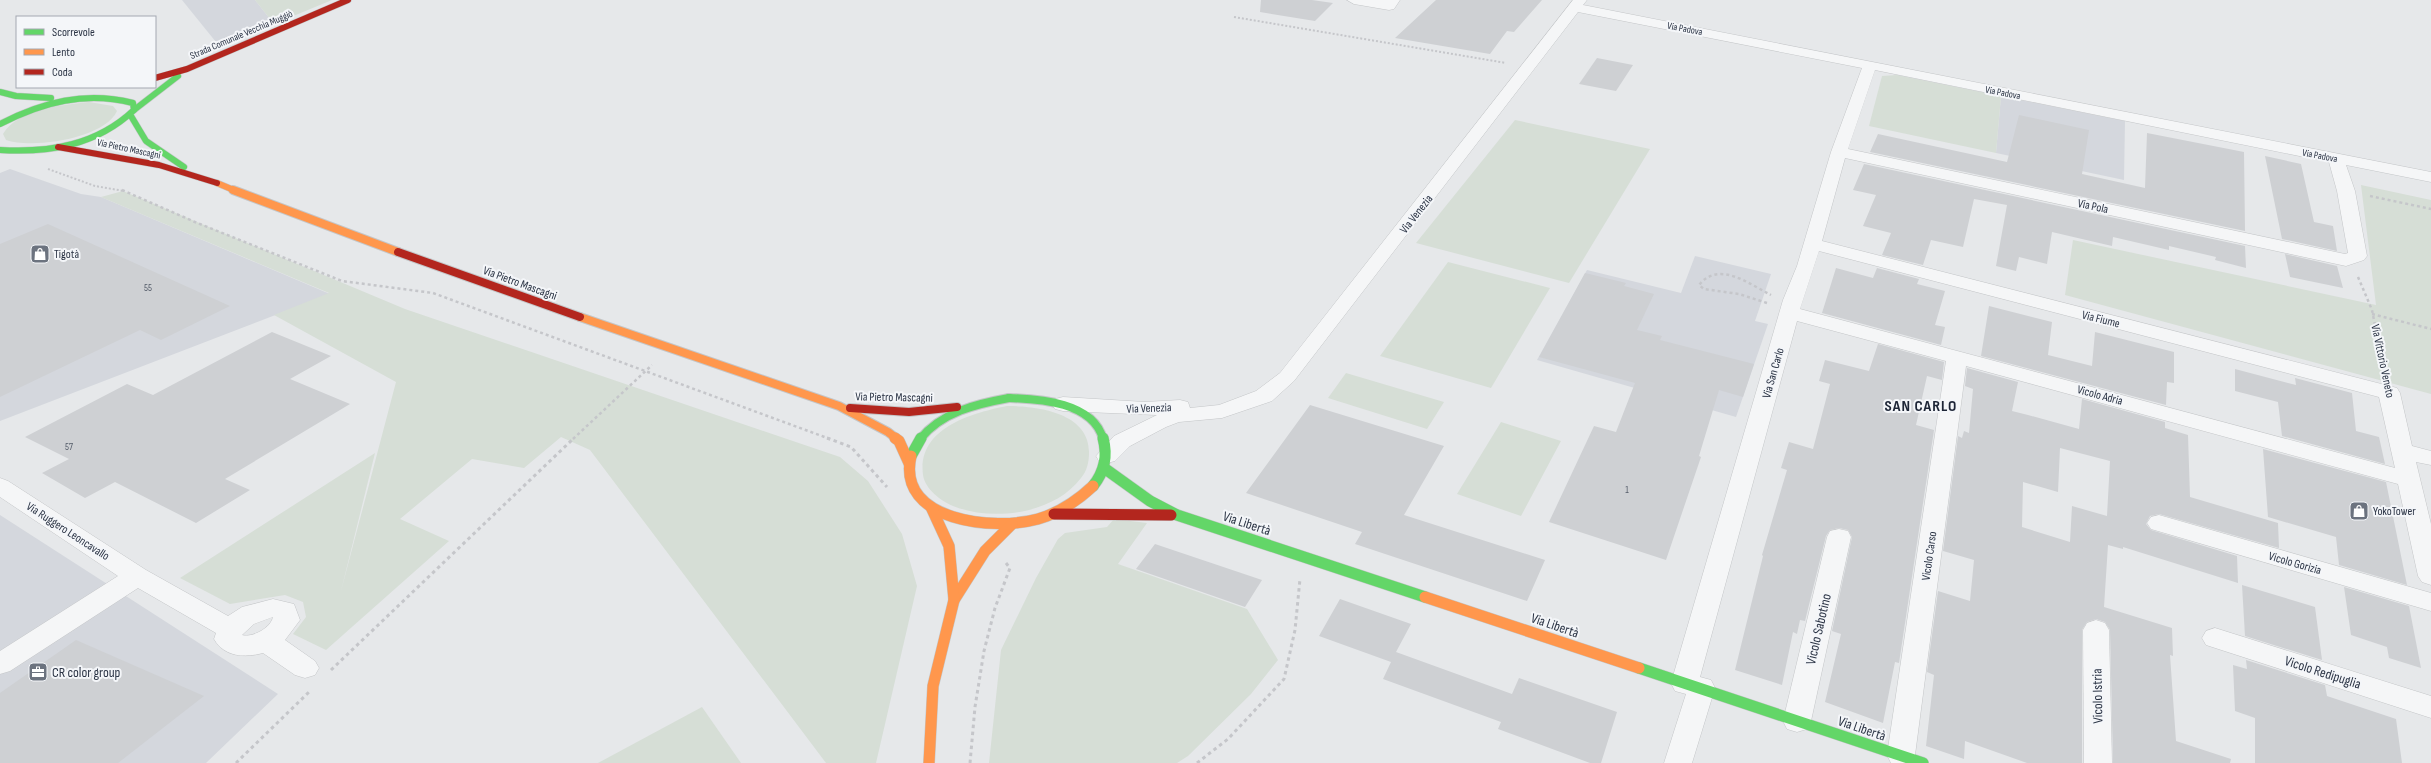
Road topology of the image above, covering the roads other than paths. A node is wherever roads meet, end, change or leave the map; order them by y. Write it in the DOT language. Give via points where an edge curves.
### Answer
graph roads {
  1 [pos="348,0"];
  2 [pos="1354,0"];
  3 [pos="1391,3"];
  4 [pos="1577,4"];
  5 [pos="1870,65"];
  6 [pos="187,69"];
  7 [pos="156,78"];
  8 [pos="112,90"];
  9 [pos="0,92"];
  10 [pos="87,97"];
  11 [pos="74,99"];
  12 [pos="132,113"];
  13 [pos="0,124"];
  14 [pos="58,147"];
  15 [pos="0,150"];
  16 [pos="34,150"];
  17 [pos="1839,152"];
  18 [pos="2336,158"];
  19 [pos="0,159"];
  20 [pos="195,174"];
  21 [pos="2431,177"];
  22 [pos="1812,244"];
  23 [pos="1792,307"];
  24 [pos="1957,357"];
  25 [pos="2389,393"];
  26 [pos="1064,404"];
  27 [pos="972,405"];
  28 [pos="839,406"];
  29 [pos="1234,406"];
  30 [pos="2402,451"];
  31 [pos="2431,458"];
  32 [pos="1105,462"];
  33 [pos="909,463"];
  34 [pos="2409,479"];
  35 [pos="0,486"];
  36 [pos="931,507"];
  37 [pos="1050,514"];
  38 [pos="1177,515"];
  39 [pos="2159,523"];
  40 [pos="1012,524"];
  41 [pos="1839,537"];
  42 [pos="2430,566"];
  43 [pos="137,576"];
  44 [pos="954,600"];
  45 [pos="2431,602"];
  46 [pos="230,629"];
  47 [pos="2096,630"];
  48 [pos="2215,638"];
  49 [pos="266,641"];
  50 [pos="0,664"];
  51 [pos="314,678"];
  52 [pos="1693,686"];
  53 [pos="2431,707"];
  54 [pos="1797,721"];
  55 [pos="1901,755"];
  56 [pos="929,763"];
  57 [pos="1678,763"];
  58 [pos="1923,763"];
  59 [pos="2098,763"];
  1 -- 6 [label="main road, Strada Comunale Vecchia Muggiò"];
  2 -- 3 [label="street"];
  4 -- 5 [label="street, Via Padova" via="1599,11"];
  4 -- 29 [label="street, Via Venezia" via="1288,377 1264,396"];
  5 -- 17 [label="street, Via San Carlo"];
  5 -- 18 [label="street, Via Padova"];
  6 -- 7 [label="main road"];
  6 -- 12 [label="main road"];
  8 -- 10 [label="main road"];
  9 -- 11 [label="main road" via="16,96"];
  10 -- 11 [label="main road"];
  10 -- 12 [label="main road, Via Pietro Mascagni" via="123,99 133,103"];
  11 -- 13 [label="main road" via="41,106"];
  12 -- 14 [label="main road" via="104,133"];
  12 -- 20 [label="main road, Via Pietro Mascagni" via="146,141"];
  14 -- 16 [label="main road"];
  14 -- 20 [label="main road, Via Pietro Mascagni" via="112,155"];
  15 -- 16 [label="main road"];
  16 -- 19 [label="main road"];
  17 -- 18 [label="street, Via Pola" via="2346,260 2358,256 2346,191"];
  17 -- 22 [label="street, Via San Carlo"];
  18 -- 21 [label="street, Via Padova"];
  20 -- 28 [label="main road, Via Pietro Mascagni" via="299,216 672,350"];
  22 -- 23 [label="street, Via San Carlo"];
  22 -- 25 [label="street, Via Fiume"];
  23 -- 24 [label="street, Vicolo Adria"];
  23 -- 52 [label="street, Via San Carlo"];
  24 -- 34 [label="street, Vicolo Adria"];
  24 -- 55 [label="street, Vicolo Carso"];
  25 -- 30 [label="street, Via Vittorio Veneto"];
  26 -- 27 [label="main road" via="1047,400 1009,398"];
  26 -- 29 [label="street, Via Venezia" via="1145,409"];
  26 -- 32 [label="main road" via="1096,425 1104,440"];
  27 -- 28 [label="main road, Via Pietro Mascagni" via="909,412"];
  27 -- 33 [label="main road" via="947,416 923,435 914,448"];
  28 -- 33 [label="main road, Via Pietro Mascagni" via="888,432 899,441"];
  29 -- 32 [label="street, Via Venezia" via="1176,416 1158,422 1122,441"];
  30 -- 31 [label="street"];
  30 -- 34 [label="street, Via Vittorio Veneto"];
  32 -- 37 [label="main road" via="1096,481 1085,494"];
  32 -- 38 [label="main road, Via Libertà" via="1150,501"];
  33 -- 36 [label="main road, Via Pietro Mascagni" via="913,486"];
  34 -- 42 [label="street, Via Vittorio Veneto"];
  35 -- 43 [label="street, Via Ruggero Leoncavallo"];
  36 -- 40 [label="main road" via="948,516 975,523"];
  36 -- 44 [label="main road" via="949,546"];
  37 -- 38 [label="main road, Via Libertà"];
  37 -- 40 [label="main road"];
  38 -- 52 [label="main road, Via Libertà"];
  39 -- 45 [label="street, Vicolo Gorizia"];
  40 -- 44 [label="main road" via="985,551"];
  41 -- 54 [label="street, Vicolo Sabotino"];
  43 -- 46 [label="street, Via Ruggero Leoncavallo"];
  43 -- 50 [label="street"];
  44 -- 56 [label="main road" via="933,686"];
  46 -- 49 [label="street" via="227,640 234,646 249,647"];
  46 -- 49 [label="street" via="241,618 257,610 273,608 284,611 287,620 284,626"];
  47 -- 59 [label="street, Vicolo Istria"];
  48 -- 53 [label="street, Vicolo Redipuglia"];
  49 -- 51 [label="street"];
  52 -- 54 [label="main road, Via Libertà"];
  52 -- 57 [label="street, Via San Carlo"];
  54 -- 55 [label="main road, Via Libertà"];
  55 -- 58 [label="main road, Via Libertà"];
}
